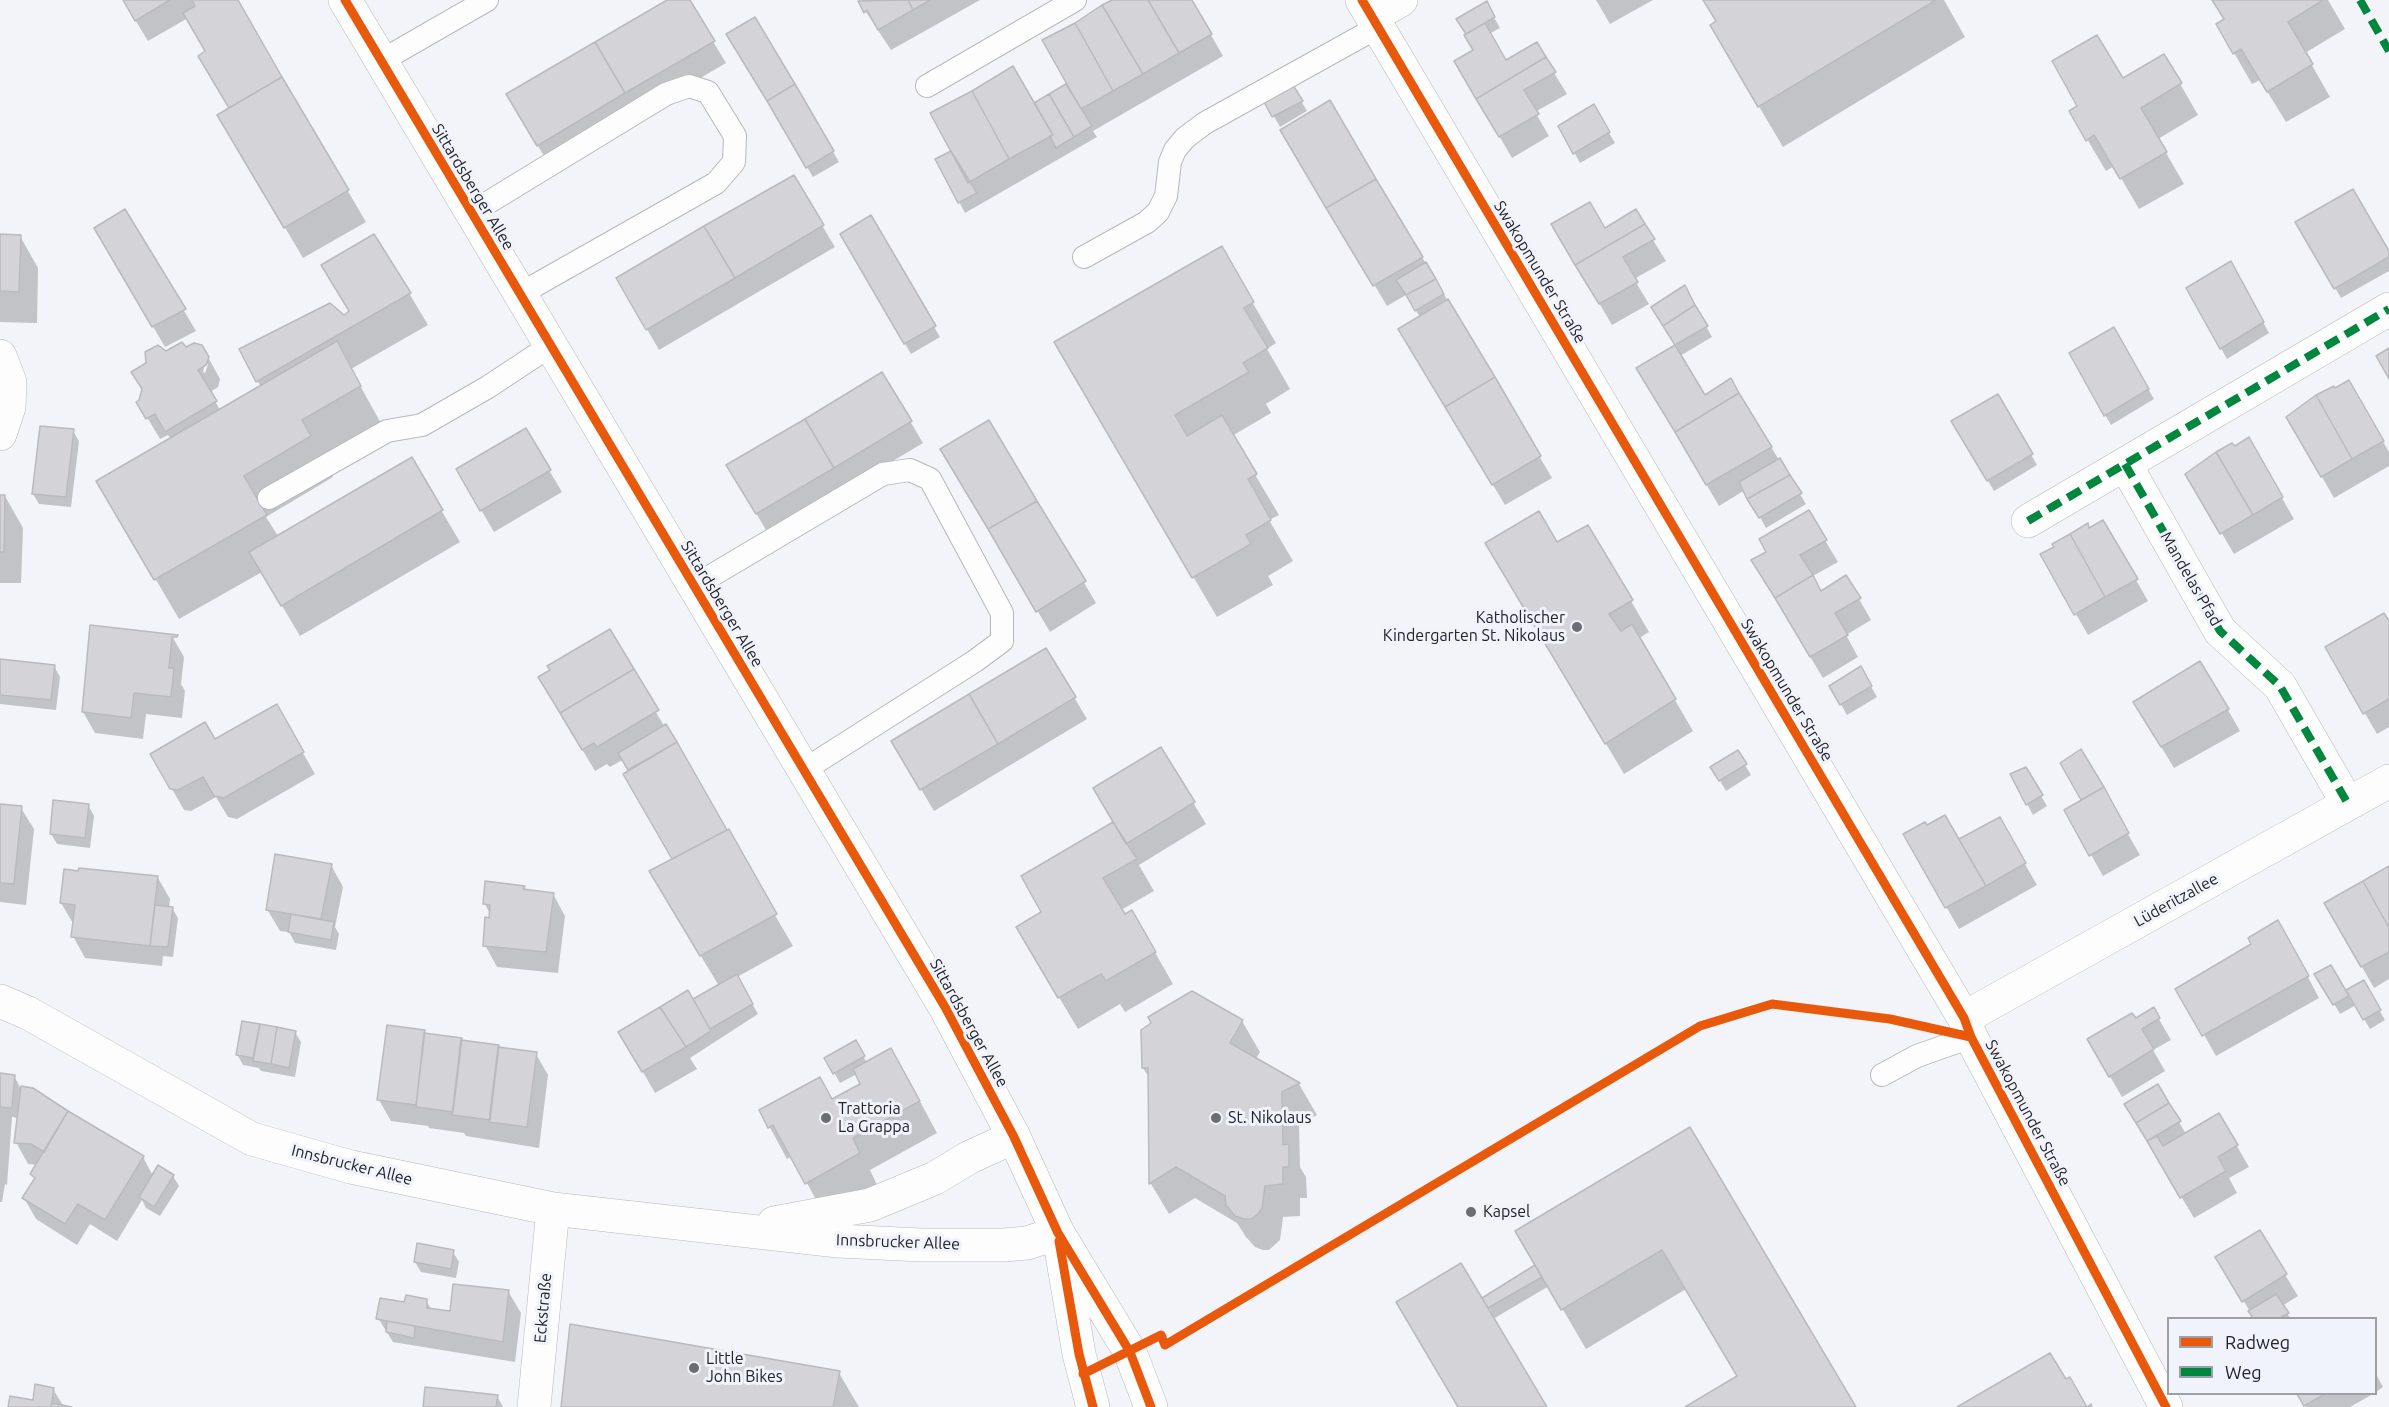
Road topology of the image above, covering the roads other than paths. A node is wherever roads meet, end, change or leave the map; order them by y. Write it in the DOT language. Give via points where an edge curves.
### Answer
graph roads {
  1 [pos="345,0"];
  2 [pos="487,0"];
  3 [pos="1075,0"];
  4 [pos="1401,0"];
  5 [pos="1371,14"];
  6 [pos="381,61"];
  7 [pos="927,86"];
  8 [pos="471,213"];
  9 [pos="1084,257"];
  10 [pos="520,294"];
  11 [pos="2389,309"];
  12 [pos="550,346"];
  13 [pos="0,356"];
  14 [pos="0,434"];
  15 [pos="2125,464"];
  16 [pos="269,498"];
  17 [pos="2028,521"];
  18 [pos="694,586"];
  19 [pos="804,770"];
  20 [pos="2389,782"];
  21 [pos="2348,804"];
  22 [pos="0,1001"];
  23 [pos="1967,1027"];
  24 [pos="1881,1075"];
  25 [pos="1014,1137"];
  26 [pos="553,1209"];
  27 [pos="737,1229"];
  28 [pos="1058,1233"];
  29 [pos="534,1407"];
  30 [pos="1093,1407"];
  31 [pos="1151,1407"];
  32 [pos="2166,1407"];
  1 -- 6 [label="street, Sittardsberger Allee"];
  2 -- 6 [label="lane"];
  3 -- 7 [label="lane"];
  4 -- 5 [label="street"];
  5 -- 9 [label="lane" via="1185,138 1170,162 1166,196 1158,212"];
  5 -- 23 [label="street, Swakopmunder Straße"];
  6 -- 8 [label="street, Sittardsberger Allee"];
  8 -- 10 [label="street, Sittardsberger Allee"];
  8 -- 10 [label="lane" via="666,94 688,86 708,92 735,136 734,162 716,183"];
  10 -- 12 [label="street, Sittardsberger Allee"];
  11 -- 15 [label="street"];
  12 -- 16 [label="lane" via="422,425 387,431"];
  12 -- 18 [label="street, Sittardsberger Allee"];
  13 -- 14 [label="street" via="10,382 9,408"];
  15 -- 17 [label="street"];
  15 -- 21 [label="street, Mandelas Pfad" via="2220,631 2280,686"];
  18 -- 19 [label="street, Sittardsberger Allee"];
  18 -- 19 [label="lane" via="883,474 910,470 930,479 1002,613 1002,641"];
  19 -- 25 [label="street, Sittardsberger Allee" via="945,1007"];
  20 -- 21 [label="street, Lüderitzallee"];
  21 -- 23 [label="street, Lüderitzallee"];
  22 -- 26 [label="street, Innsbrucker Allee" via="252,1139 351,1167"];
  23 -- 24 [label="lane"];
  23 -- 32 [label="street, Swakopmunder Straße"];
  25 -- 27 [label="street, Innsbrucker Allee" via="935,1178 870,1205"];
  25 -- 28 [label="street, Sittardsberger Allee"];
  26 -- 27 [label="street, Innsbrucker Allee"];
  26 -- 29 [label="street, Eckstraße"];
  27 -- 28 [label="street, Innsbrucker Allee" via="921,1245 1027,1243"];
  28 -- 30 [label="street, Sittardsberger Allee" via="1079,1354"];
  28 -- 31 [label="street, Sittardsberger Allee" via="1131,1352"];
}
